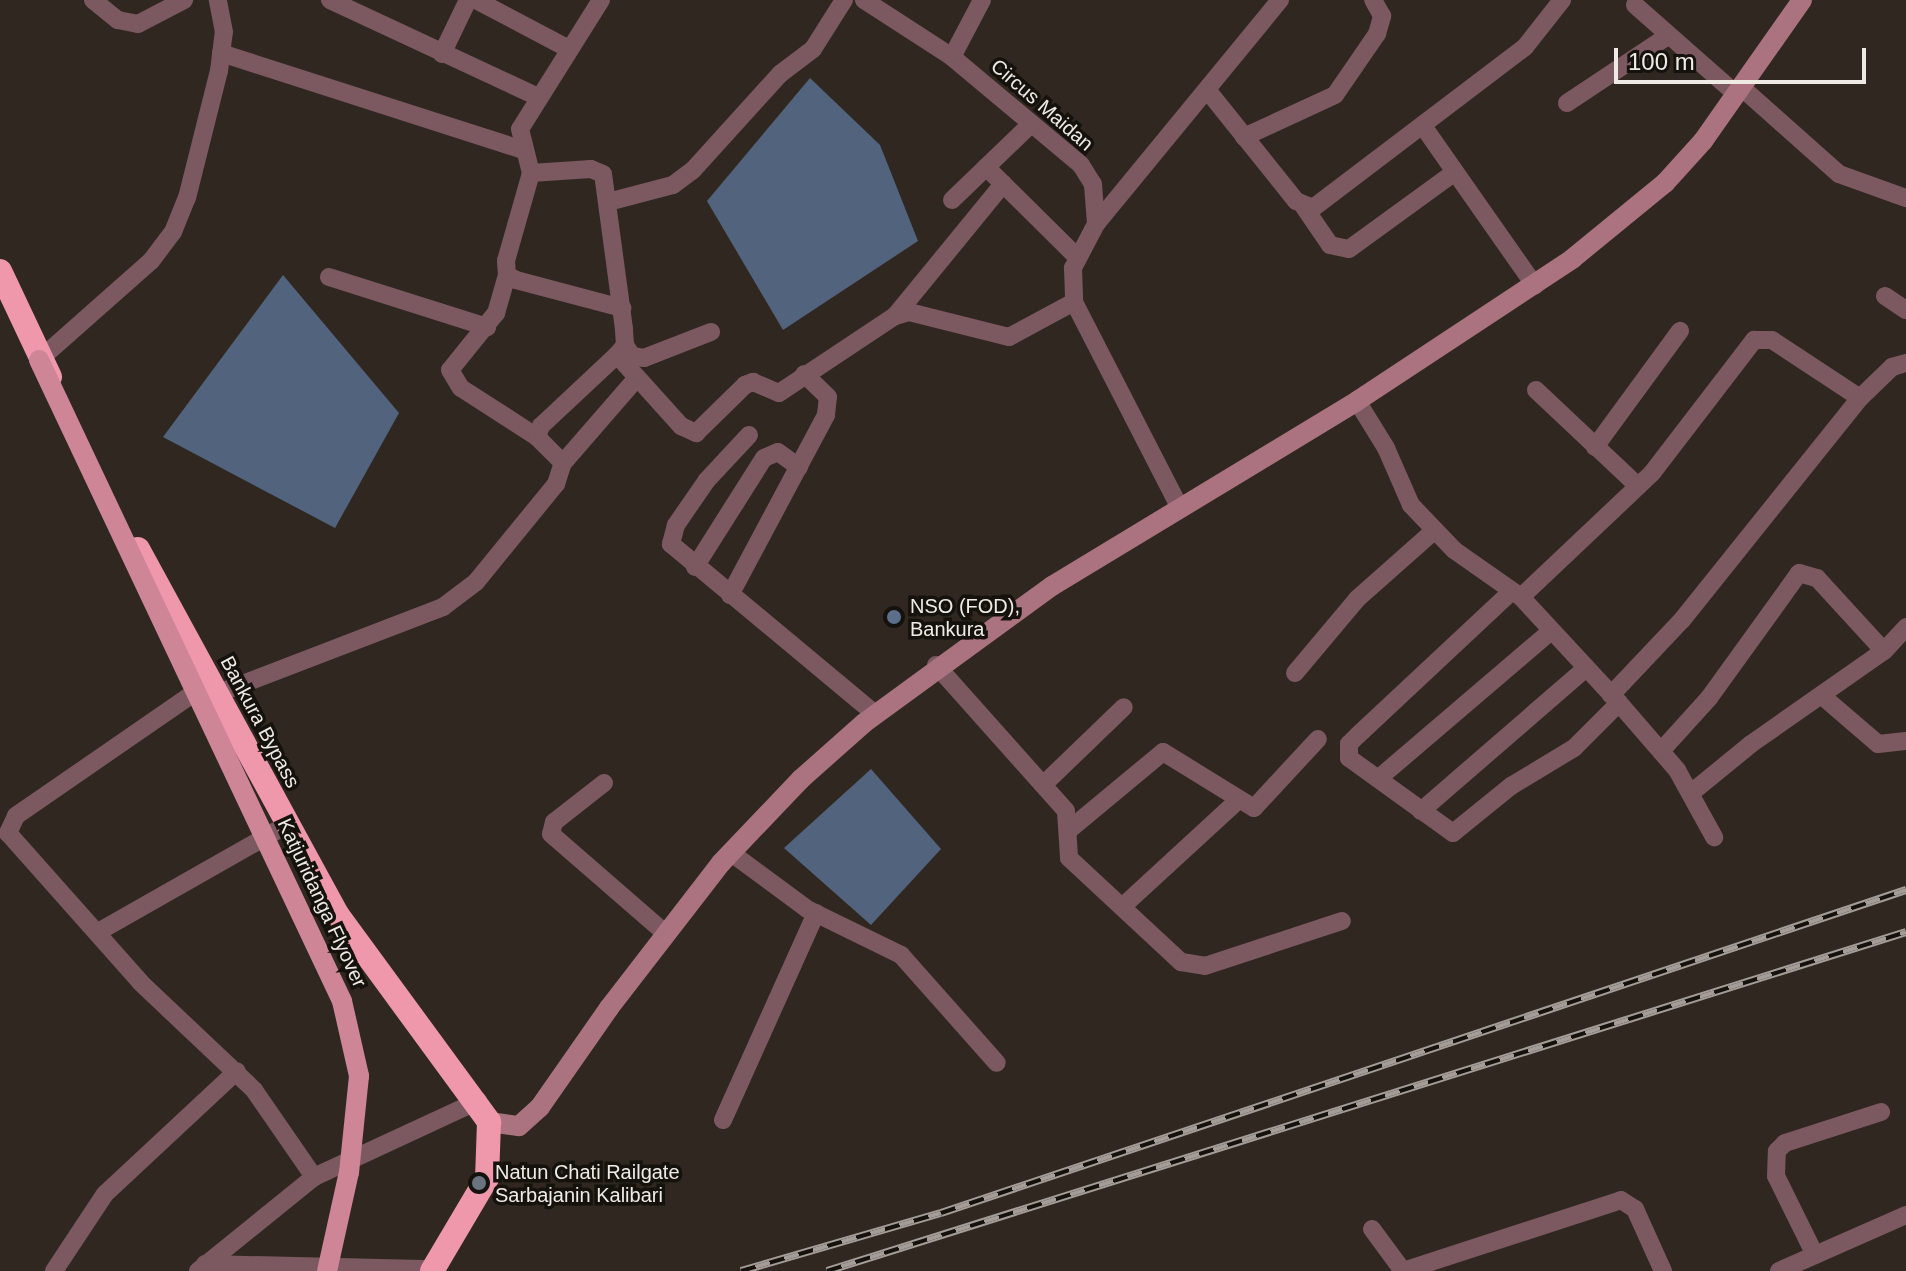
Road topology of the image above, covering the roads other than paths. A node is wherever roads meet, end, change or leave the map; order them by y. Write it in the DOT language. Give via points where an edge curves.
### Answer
graph roads {
  1 [pos="93,0"];
  2 [pos="184,0"];
  3 [pos="218,0"];
  4 [pos="330,0"];
  5 [pos="468,0"];
  6 [pos="476,0"];
  7 [pos="601,0"];
  8 [pos="844,0"];
  9 [pos="864,0"];
  10 [pos="982,0"];
  11 [pos="1280,0"];
  12 [pos="1373,0"];
  13 [pos="1562,0"];
  14 [pos="1802,0"];
  15 [pos="1635,5"];
  16 [pos="1668,36"];
  17 [pos="569,49"];
  18 [pos="221,53"];
  19 [pos="442,54"];
  20 [pos="952,57"];
  21 [pos="1208,91"];
  22 [pos="1738,91"];
  23 [pos="538,97"];
  24 [pos="1567,103"];
  25 [pos="1031,124"];
  26 [pos="1423,126"];
  27 [pos="1244,137"];
  28 [pos="523,150"];
  29 [pos="986,167"];
  30 [pos="1455,172"];
  31 [pos="531,173"];
  32 [pos="1003,184"];
  33 [pos="1906,198"];
  34 [pos="952,200"];
  35 [pos="608,202"];
  36 [pos="1304,207"];
  37 [pos="1096,224"];
  38 [pos="1078,258"];
  39 [pos="0,271"];
  40 [pos="507,275"];
  41 [pos="329,277"];
  42 [pos="1535,286"];
  43 [pos="1885,296"];
  44 [pos="1074,302"];
  45 [pos="622,308"];
  46 [pos="1906,310"];
  47 [pos="895,316"];
  48 [pos="487,327"];
  49 [pos="1680,331"];
  50 [pos="711,332"];
  51 [pos="621,350"];
  52 [pos="39,360"];
  53 [pos="1906,363"];
  54 [pos="804,374"];
  55 [pos="637,378"];
  56 [pos="1536,390"];
  57 [pos="1860,398"];
  58 [pos="1357,401"];
  59 [pos="749,435"];
  60 [pos="537,437"];
  61 [pos="1595,447"];
  62 [pos="563,463"];
  63 [pos="799,467"];
  64 [pos="1638,486"];
  65 [pos="1179,506"];
  66 [pos="1435,530"];
  67 [pos="695,567"];
  68 [pos="1516,594"];
  69 [pos="730,595"];
  70 [pos="1906,627"];
  71 [pos="1551,631"];
  72 [pos="1884,651"];
  73 [pos="936,665"];
  74 [pos="1586,668"];
  75 [pos="1295,673"];
  76 [pos="216,687"];
  77 [pos="1821,695"];
  78 [pos="1615,699"];
  79 [pos="1124,707"];
  80 [pos="875,714"];
  81 [pos="1318,739"];
  82 [pos="1906,741"];
  83 [pos="1661,751"];
  84 [pos="1379,778"];
  85 [pos="604,783"];
  86 [pos="1043,785"];
  87 [pos="1691,793"];
  88 [pos="1236,802"];
  89 [pos="1421,811"];
  90 [pos="286,825"];
  91 [pos="1069,830"];
  92 [pos="1714,837"];
  93 [pos="730,852"];
  94 [pos="1122,907"];
  95 [pos="816,913"];
  96 [pos="1342,921"];
  97 [pos="98,932"];
  98 [pos="665,933"];
  99 [pos="997,1063"];
  100 [pos="237,1071"];
  101 [pos="483,1111"];
  102 [pos="1881,1112"];
  103 [pos="723,1120"];
  104 [pos="314,1177"];
  105 [pos="1906,1215"];
  106 [pos="1372,1229"];
  107 [pos="1815,1255"];
  108 [pos="201,1267"];
  109 [pos="433,1270"];
  110 [pos="54,1271"];
  111 [pos="327,1271"];
  112 [pos="1663,1271"];
  113 [pos="1779,1271"];
  1 -- 2 [label="street" via="118,20 138,24"];
  3 -- 18 [label="street"];
  4 -- 19 [label="street"];
  5 -- 19 [label="street"];
  6 -- 17 [label="street"];
  7 -- 17 [label="street"];
  8 -- 35 [label="street" via="813,49 780,74 693,170 673,185"];
  9 -- 20 [label="street, Circus Maidan"];
  10 -- 20 [label="street"];
  11 -- 21 [label="street"];
  12 -- 27 [label="street" via="1382,16 1377,34 1335,95"];
  13 -- 26 [label="street" via="1525,47"];
  14 -- 22 [label="street"];
  15 -- 16 [label="street"];
  16 -- 22 [label="street"];
  16 -- 24 [label="street"];
  17 -- 23 [label="street"];
  18 -- 28 [label="street"];
  18 -- 52 [label="street" via="187,198 173,232 151,261"];
  19 -- 23 [label="street"];
  20 -- 25 [label="street, Circus Maidan"];
  21 -- 27 [label="street"];
  21 -- 37 [label="street"];
  22 -- 33 [label="street" via="1839,174"];
  22 -- 42 [label="street" via="1665,183"];
  23 -- 28 [label="street" via="520,129"];
  25 -- 29 [label="street"];
  25 -- 37 [label="street, Circus Maidan" via="1081,165 1093,184"];
  26 -- 30 [label="street"];
  26 -- 36 [label="street" via="1323,205"];
  27 -- 36 [label="street"];
  28 -- 31 [label="street"];
  29 -- 32 [label="street"];
  29 -- 34 [label="street"];
  30 -- 36 [label="street" via="1349,249 1330,245"];
  30 -- 42 [label="street"];
  31 -- 35 [label="street" via="598,170"];
  31 -- 40 [label="street" via="506,261"];
  32 -- 38 [label="street"];
  32 -- 47 [label="street"];
  35 -- 45 [label="street"];
  37 -- 38 [label="street"];
  38 -- 44 [label="street" via="1073,268"];
  39 -- 52 [label="highway, Bankura Bypass"];
  40 -- 45 [label="street"];
  40 -- 48 [label="street"];
  41 -- 48 [label="street"];
  42 -- 58 [label="street"];
  43 -- 46 [label="street"];
  44 -- 47 [label="street" via="1009,337 917,314"];
  44 -- 65 [label="street"];
  45 -- 51 [label="street"];
  47 -- 54 [label="street"];
  48 -- 60 [label="street" via="450,370 452,380"];
  49 -- 61 [label="street"];
  50 -- 51 [label="street" via="644,358"];
  51 -- 55 [label="street"];
  51 -- 60 [label="street" via="549,414"];
  52 -- 76 [label="highway, Bankura Bypass" via="83,431 141,557"];
  52 -- 111 [label="main road, Katjuridanga Flyover, bridge" via="342,1001 359,1076 349,1172"];
  53 -- 57 [label="street" via="1892,367"];
  54 -- 55 [label="street" via="779,393 753,382 745,385 696,433 681,426"];
  54 -- 63 [label="street" via="828,397 829,405"];
  55 -- 62 [label="street"];
  56 -- 61 [label="street"];
  57 -- 64 [label="street" via="1772,340 1754,340"];
  57 -- 78 [label="street"];
  58 -- 65 [label="street"];
  58 -- 66 [label="street" via="1386,448 1411,505"];
  59 -- 67 [label="street" via="707,480 671,535 675,550"];
  60 -- 62 [label="street"];
  61 -- 64 [label="street"];
  62 -- 76 [label="street" via="556,484 491,566 443,607"];
  63 -- 67 [label="street" via="778,452 764,458"];
  63 -- 69 [label="street"];
  64 -- 68 [label="street"];
  65 -- 73 [label="street"];
  66 -- 68 [label="street"];
  66 -- 75 [label="street" via="1357,599"];
  67 -- 69 [label="street"];
  68 -- 71 [label="street"];
  68 -- 84 [label="street" via="1349,744 1349,758"];
  69 -- 80 [label="street"];
  70 -- 72 [label="street"];
  71 -- 74 [label="street"];
  71 -- 84 [label="street"];
  72 -- 77 [label="street"];
  72 -- 83 [label="street" via="1817,578 1799,573 1709,698"];
  73 -- 80 [label="street"];
  73 -- 86 [label="street"];
  74 -- 78 [label="street"];
  74 -- 89 [label="street"];
  76 -- 90 [label="highway, Bankura Bypass"];
  76 -- 97 [label="street" via="9,824 14,841"];
  77 -- 82 [label="street" via="1878,744"];
  77 -- 87 [label="street"];
  78 -- 83 [label="street"];
  78 -- 89 [label="street" via="1574,748 1511,786 1463,828 1445,830"];
  79 -- 86 [label="street"];
  80 -- 93 [label="street"];
  81 -- 88 [label="street" via="1254,808"];
  83 -- 87 [label="street"];
  84 -- 89 [label="street"];
  85 -- 98 [label="street" via="554,822 551,834"];
  86 -- 91 [label="street" via="1066,811"];
  87 -- 92 [label="street"];
  88 -- 91 [label="street" via="1195,768 1163,752"];
  88 -- 94 [label="street"];
  90 -- 97 [label="street"];
  90 -- 101 [label="highway, Bankura Bypass" via="337,914"];
  91 -- 94 [label="street" via="1069,858"];
  93 -- 95 [label="street"];
  93 -- 98 [label="street"];
  94 -- 96 [label="street" via="1181,962 1205,966"];
  95 -- 99 [label="street" via="901,955"];
  95 -- 103 [label="street"];
  97 -- 100 [label="street" via="141,983"];
  98 -- 101 [label="street" via="540,1107 519,1126"];
  100 -- 104 [label="street"];
  100 -- 110 [label="street" via="105,1194"];
  101 -- 104 [label="street"];
  101 -- 109 [label="highway" via="487,1178"];
  102 -- 107 [label="street" via="1785,1143 1777,1151 1776,1176"];
  104 -- 108 [label="street"];
  105 -- 107 [label="street"];
  106 -- 112 [label="street" via="1403,1271 1621,1200 1635,1209"];
  107 -- 113 [label="street"];
  108 -- 109 [label="street"];
}
